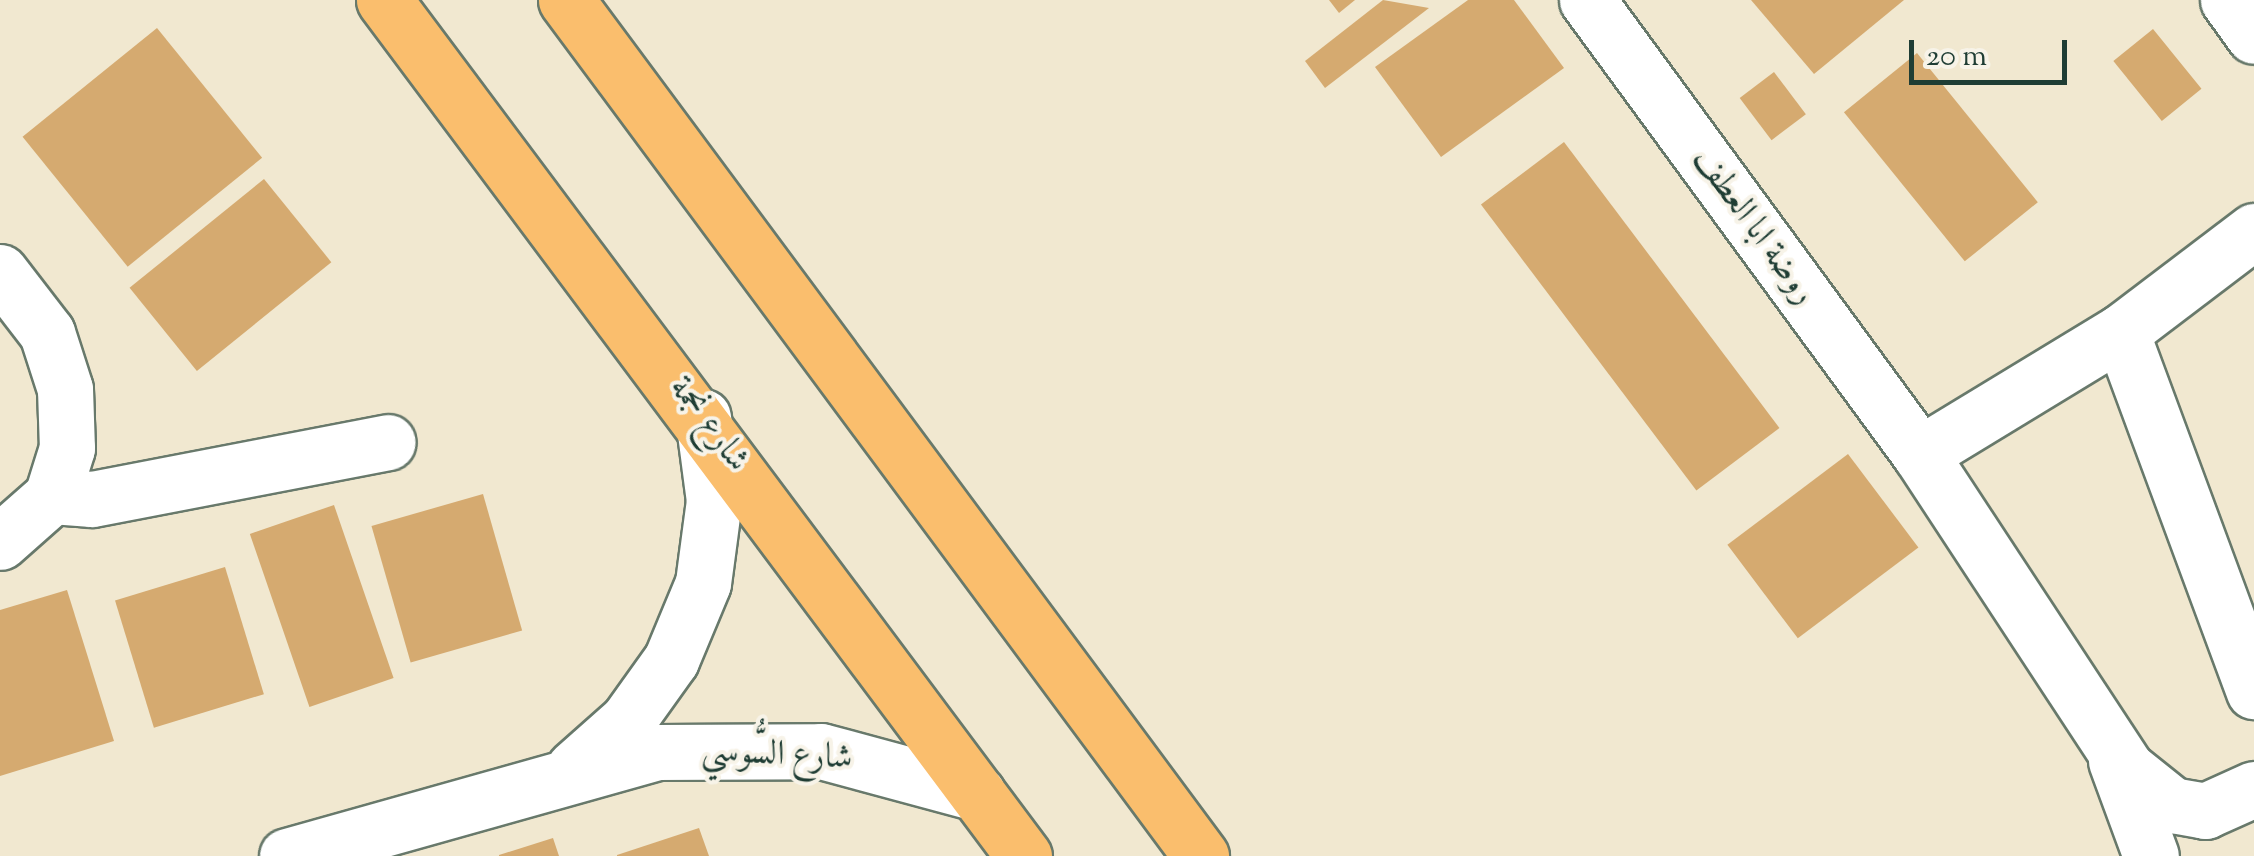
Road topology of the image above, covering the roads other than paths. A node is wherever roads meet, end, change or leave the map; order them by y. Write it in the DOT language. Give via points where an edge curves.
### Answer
graph roads {
  1 [pos="384,0"];
  2 [pos="566,0"];
  3 [pos="1587,0"];
  4 [pos="2228,0"];
  5 [pos="2254,36"];
  6 [pos="2254,230"];
  7 [pos="0,272"];
  8 [pos="2121,332"];
  9 [pos="704,417"];
  10 [pos="388,442"];
  11 [pos="1920,454"];
  12 [pos="60,472"];
  13 [pos="0,542"];
  14 [pos="2254,692"];
  15 [pos="2112,747"];
  16 [pos="573,769"];
  17 [pos="2254,789"];
  18 [pos="977,793"];
  19 [pos="287,856"];
  20 [pos="1024,856"];
  21 [pos="1200,856"];
  22 [pos="2151,856"];
  1 -- 9 [label="main road, شارع نجمة"];
  2 -- 21 [label="main road"];
  3 -- 11 [label="street, روضة ابا العطف"];
  4 -- 5 [label="street"];
  6 -- 8 [label="street"];
  7 -- 12 [label="street" via="48,333 65,390"];
  8 -- 11 [label="street"];
  8 -- 14 [label="street"];
  9 -- 16 [label="street, شارع السُّوسي" via="714,500 702,583 671,660 628,720"];
  9 -- 18 [label="main road, شارع نجمة"];
  10 -- 12 [label="street" via="92,499"];
  11 -- 15 [label="street, روضة ابا العطف"];
  12 -- 13 [label="street"];
  15 -- 17 [label="street, روضة ابا العطف" via="2147,791 2172,805 2206,811"];
  15 -- 22 [label="street"];
  16 -- 18 [label="street, شارع السُّوسي" via="740,746 821,751"];
  16 -- 19 [label="street, شارع السُّوسي"];
  18 -- 20 [label="main road, شارع نجمة"];
}
